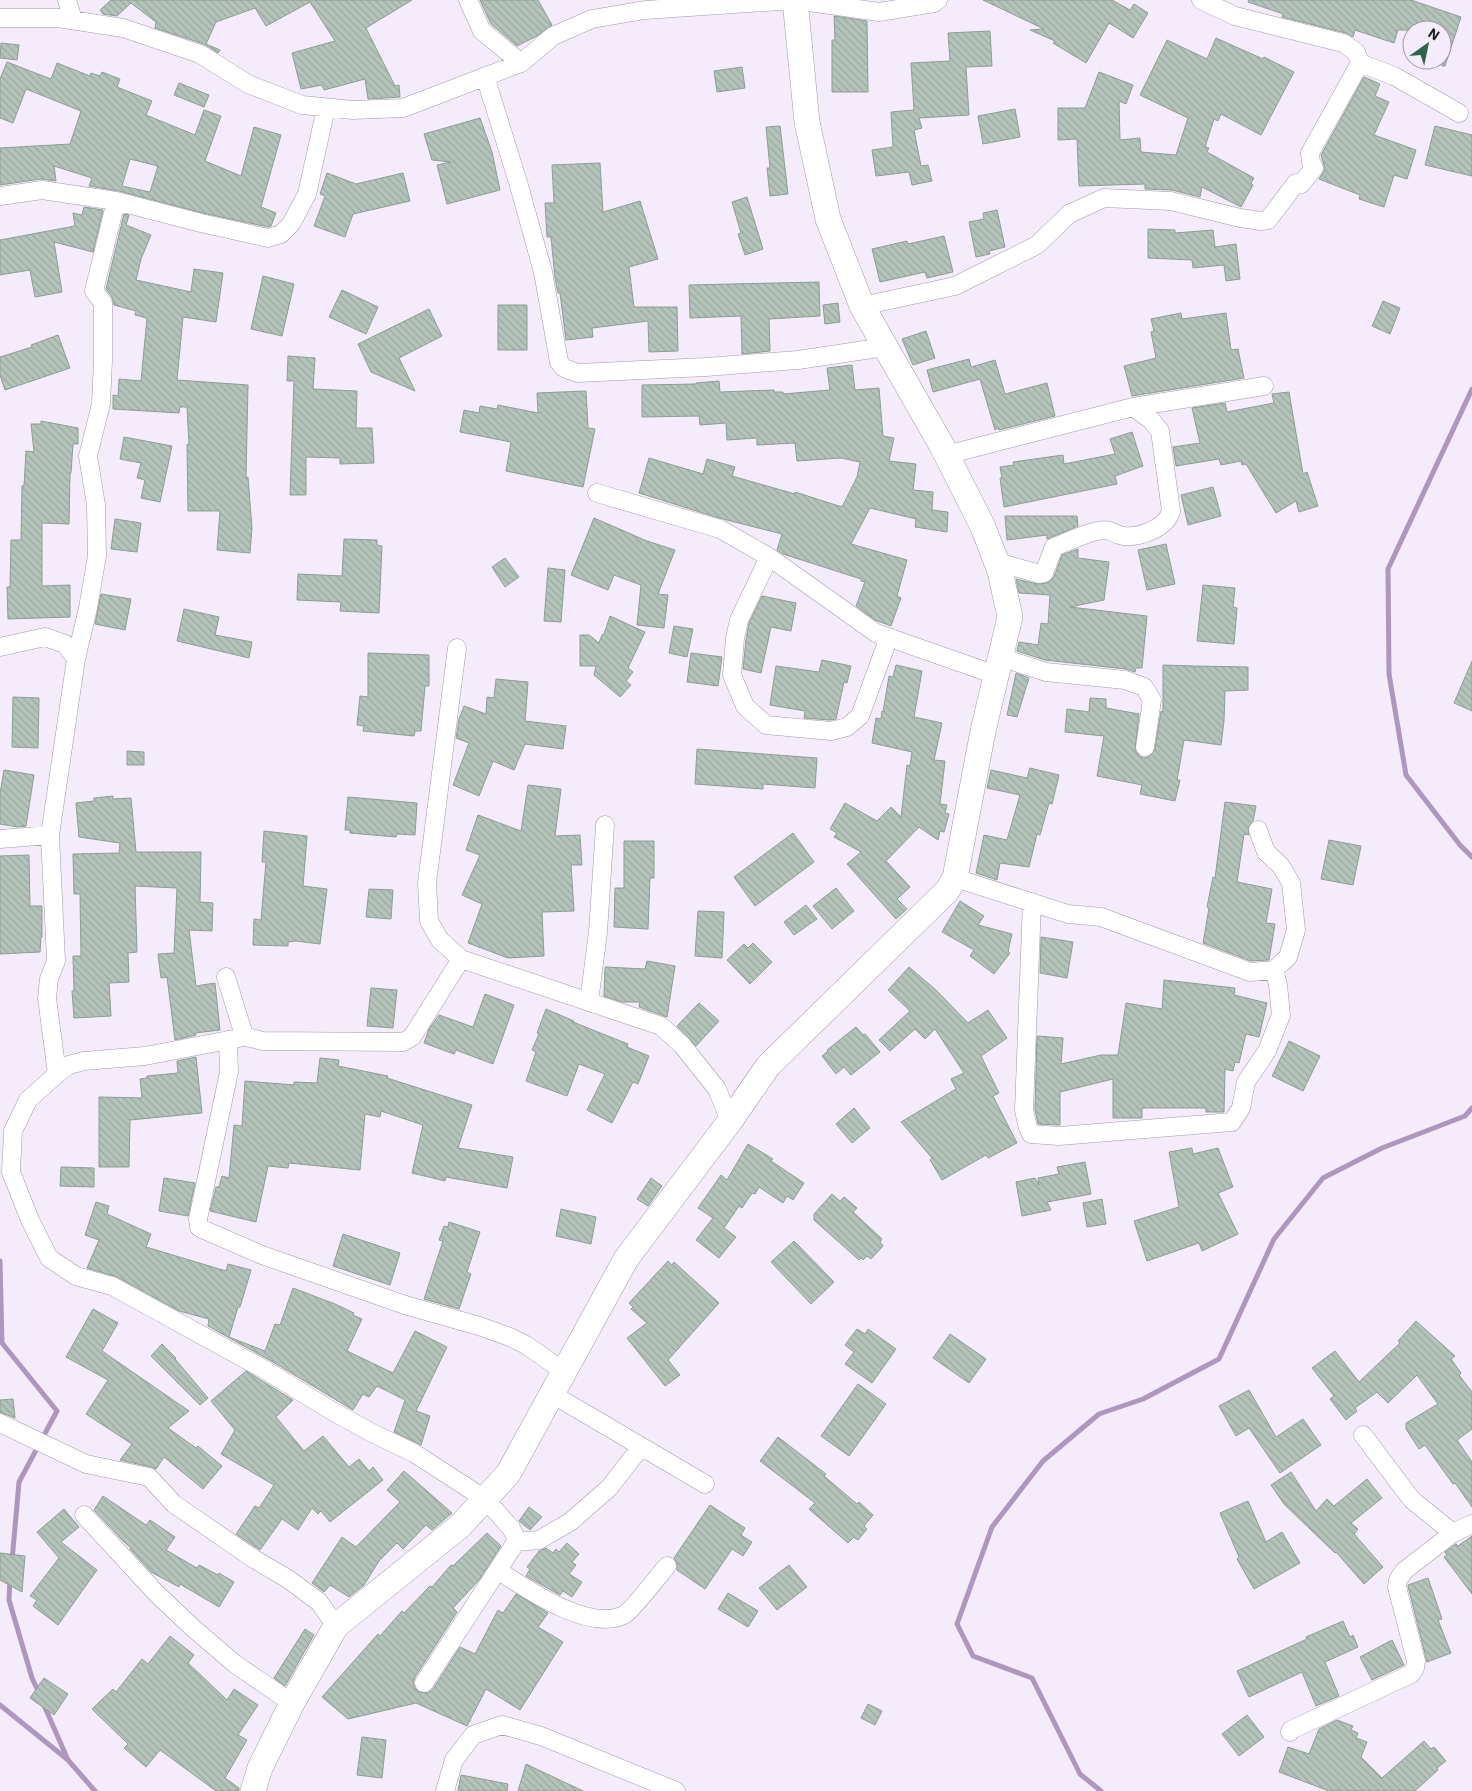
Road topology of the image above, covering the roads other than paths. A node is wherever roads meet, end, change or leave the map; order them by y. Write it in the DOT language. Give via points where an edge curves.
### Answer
graph roads {
  1 [pos="67,0"];
  2 [pos="468,0"];
  3 [pos="795,0"];
  4 [pos="938,0"];
  5 [pos="1201,0"];
  6 [pos="0,18"];
  7 [pos="73,20"];
  8 [pos="521,63"];
  9 [pos="1360,63"];
  10 [pos="485,76"];
  11 [pos="326,108"];
  12 [pos="1459,113"];
  13 [pos="0,196"];
  14 [pos="116,200"];
  15 [pos="862,306"];
  16 [pos="885,347"];
  17 [pos="1264,386"];
  18 [pos="1133,407"];
  19 [pos="946,455"];
  20 [pos="597,493"];
  21 [pos="769,557"];
  22 [pos="997,562"];
  23 [pos="889,637"];
  24 [pos="0,647"];
  25 [pos="457,648"];
  26 [pos="76,659"];
  27 [pos="998,666"];
  28 [pos="1145,747"];
  29 [pos="605,825"];
  30 [pos="1258,830"];
  31 [pos="50,836"];
  32 [pos="0,839"];
  33 [pos="955,878"];
  34 [pos="1032,902"];
  35 [pos="461,960"];
  36 [pos="1274,970"];
  37 [pos="226,976"];
  38 [pos="589,1002"];
  39 [pos="235,1038"];
  40 [pos="57,1074"];
  41 [pos="730,1121"];
  42 [pos="5,1173"];
  43 [pos="565,1372"];
  44 [pos="552,1394"];
  45 [pos="0,1423"];
  46 [pos="1363,1435"];
  47 [pos="641,1447"];
  48 [pos="705,1484"];
  49 [pos="485,1499"];
  50 [pos="84,1515"];
  51 [pos="1472,1524"];
  52 [pos="1453,1533"];
  53 [pos="516,1542"];
  54 [pos="667,1566"];
  55 [pos="499,1571"];
  56 [pos="336,1626"];
  57 [pos="424,1683"];
  58 [pos="292,1703"];
  59 [pos="1290,1732"];
  60 [pos="254,1791"];
  61 [pos="444,1791"];
  62 [pos="676,1791"];
  1 -- 7 [label="street"];
  2 -- 8 [label="street" via="482,31"];
  3 -- 4 [label="street" via="879,12"];
  3 -- 8 [label="street" via="645,10 592,19 552,36"];
  3 -- 15 [label="street" via="807,122 828,219"];
  5 -- 9 [label="street" via="1235,16 1343,42 1356,52"];
  6 -- 7 [label="street"];
  7 -- 11 [label="street" via="123,28 200,54 248,84 302,105"];
  8 -- 10 [label="street"];
  9 -- 12 [label="street" via="1394,76"];
  9 -- 15 [label="street" via="1310,153 1314,168 1301,184 1296,183 1268,220 1240,218 1171,202 1104,198 1069,214 1037,245 955,286"];
  10 -- 11 [label="street" via="403,108"];
  10 -- 16 [label="street" via="543,272 559,362 564,368 578,373 706,367 798,360"];
  11 -- 14 [label="street" via="307,194 291,224 281,234 268,238"];
  13 -- 14 [label="street" via="42,190"];
  14 -- 26 [label="street" via="94,291 103,303 101,404 88,456 96,506 97,556"];
  15 -- 16 [label="street"];
  16 -- 19 [label="street"];
  17 -- 18 [label="street"];
  18 -- 19 [label="street"];
  18 -- 22 [label="street" via="1160,431 1170,518 1137,535 1096,531 1054,547 1044,573"];
  19 -- 22 [label="street"];
  20 -- 21 [label="street" via="720,529"];
  21 -- 23 [label="street" via="876,633"];
  21 -- 23 [label="street" via="740,620 732,675 745,706 766,725 831,731 847,727 860,716"];
  22 -- 27 [label="street" via="1010,617"];
  23 -- 27 [label="street"];
  24 -- 26 [label="street" via="45,637 65,644"];
  25 -- 35 [label="street" via="427,883 428,921 440,940"];
  26 -- 31 [label="street"];
  27 -- 28 [label="street" via="1125,680 1144,687 1152,700"];
  27 -- 33 [label="street"];
  29 -- 38 [label="street" via="598,932"];
  30 -- 36 [label="street" via="1266,852 1281,866 1290,883 1296,930 1288,957"];
  31 -- 32 [label="street"];
  31 -- 40 [label="street" via="56,961 47,998"];
  33 -- 34 [label="street"];
  33 -- 41 [label="street" via="947,891 768,1066"];
  34 -- 36 [label="street" via="1068,914 1101,917 1250,972"];
  34 -- 36 [label="street" via="1024,1110 1031,1134 1058,1136 1232,1122 1240,1108 1246,1082 1266,1051 1281,1014"];
  35 -- 38 [label="street"];
  35 -- 39 [label="street" via="412,1037 403,1042"];
  37 -- 39 [label="street" via="243,1032"];
  38 -- 41 [label="street" via="661,1026 682,1044 717,1089"];
  39 -- 40 [label="street" via="145,1056 84,1061 69,1065"];
  39 -- 43 [label="street" via="199,1227 262,1255 510,1337 526,1344"];
  40 -- 42 [label="street" via="28,1100 14,1131"];
  41 -- 43 [label="street" via="626,1259"];
  42 -- 49 [label="street" via="49,1258 76,1276 112,1286 267,1370 332,1412 414,1453"];
  43 -- 44 [label="street"];
  44 -- 47 [label="street"];
  44 -- 49 [label="street" via="508,1474"];
  45 -- 56 [label="street" via="86,1464 148,1477 174,1504 320,1602"];
  46 -- 52 [label="street" via="1412,1500"];
  47 -- 48 [label="street"];
  47 -- 53 [label="street" via="609,1488 570,1522 539,1540"];
  49 -- 53 [label="street" via="511,1528"];
  49 -- 56 [label="street" via="460,1526"];
  50 -- 58 [label="street" via="193,1628 235,1664"];
  51 -- 52 [label="street"];
  52 -- 59 [label="street" via="1404,1571 1398,1580 1397,1588 1416,1668 1410,1674"];
  53 -- 55 [label="street"];
  54 -- 55 [label="street" via="626,1614 614,1618 584,1617 539,1597"];
  55 -- 57 [label="street"];
  56 -- 58 [label="street"];
  58 -- 60 [label="street" via="260,1768"];
  61 -- 62 [label="street" via="454,1760 473,1735 502,1725 541,1736"];
}
